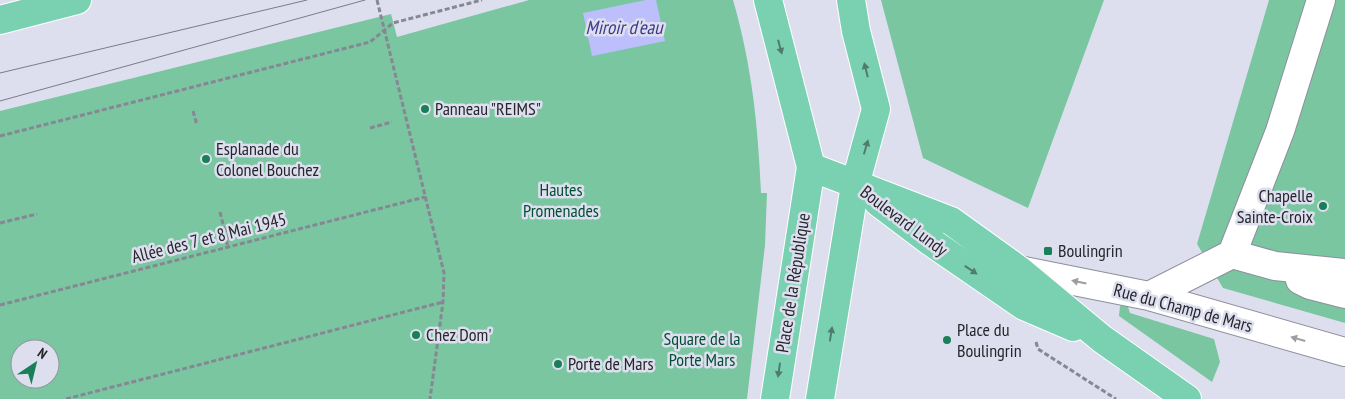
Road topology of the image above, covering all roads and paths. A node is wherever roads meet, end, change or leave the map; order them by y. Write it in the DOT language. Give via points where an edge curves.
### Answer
graph roads {
  1 [pos="77,0"];
  2 [pos="377,0"];
  3 [pos="482,0"];
  4 [pos="768,0"];
  5 [pos="843,0"];
  6 [pos="851,0"];
  7 [pos="1321,0"];
  8 [pos="0,20"];
  9 [pos="383,31"];
  10 [pos="856,31"];
  11 [pos="193,111"];
  12 [pos="392,122"];
  13 [pos="197,125"];
  14 [pos="370,128"];
  15 [pos="0,136"];
  16 [pos="811,167"];
  17 [pos="855,185"];
  18 [pos="425,197"];
  19 [pos="220,212"];
  20 [pos="37,214"];
  21 [pos="0,223"];
  22 [pos="229,248"];
  23 [pos="1232,254"];
  24 [pos="1275,266"];
  25 [pos="1019,270"];
  26 [pos="1345,273"];
  27 [pos="1175,283"];
  28 [pos="1345,294"];
  29 [pos="1149,296"];
  30 [pos="443,302"];
  31 [pos="0,305"];
  32 [pos="1024,306"];
  33 [pos="1188,308"];
  34 [pos="1102,339"];
  35 [pos="1345,352"];
  36 [pos="66,399"];
  37 [pos="430,399"];
  38 [pos="775,399"];
  39 [pos="820,399"];
  40 [pos="1116,399"];
  41 [pos="1187,399"];
  1 -- 8 [label="main road"];
  2 -- 9 [label="path"];
  3 -- 9 [label="path" via="393,23"];
  4 -- 16 [label="main road, Place de la République, one-way"];
  5 -- 10 [label="main road"];
  6 -- 10 [label="main road"];
  7 -- 23 [label="street" via="1280,131"];
  9 -- 15 [label="path" via="370,42"];
  9 -- 18 [label="path"];
  17 -- 10 [label="main road, one-way" via="876,109"];
  11 -- 13 [label="path"];
  12 -- 14 [label="path"];
  16 -- 17 [label="main road"];
  16 -- 38 [label="main road, Place de la République, one-way"];
  17 -- 25 [label="main road, Boulevard Lundy" via="951,221"];
  17 -- 32 [label="main road, Boulevard Lundy, one-way"];
  39 -- 17 [label="main road, one-way"];
  18 -- 22 [label="path, Allée des 7 et 8 Mai 1945"];
  18 -- 30 [label="path" via="444,273"];
  19 -- 22 [label="path" via="222,232"];
  20 -- 21 [label="path"];
  22 -- 31 [label="path, Allée des 7 et 8 Mai 1945"];
  23 -- 24 [label="street"];
  23 -- 27 [label="street"];
  24 -- 26 [label="street"];
  24 -- 28 [label="street" via="1310,285"];
  29 -- 25 [label="street, Rue du Champ de Mars, one-way"];
  25 -- 34 [label="main road, Boulevard Lundy"];
  27 -- 29 [label="street"];
  27 -- 33 [label="street"];
  29 -- 33 [label="street, Rue du Champ de Mars"];
  30 -- 36 [label="path"];
  30 -- 37 [label="path"];
  32 -- 34 [label="main road, Boulevard Lundy"];
  32 -- 40 [label="path" via="1038,349"];
  35 -- 33 [label="street, Rue du Champ de Mars, one-way"];
  34 -- 41 [label="main road, Boulevard Lundy"];
}
